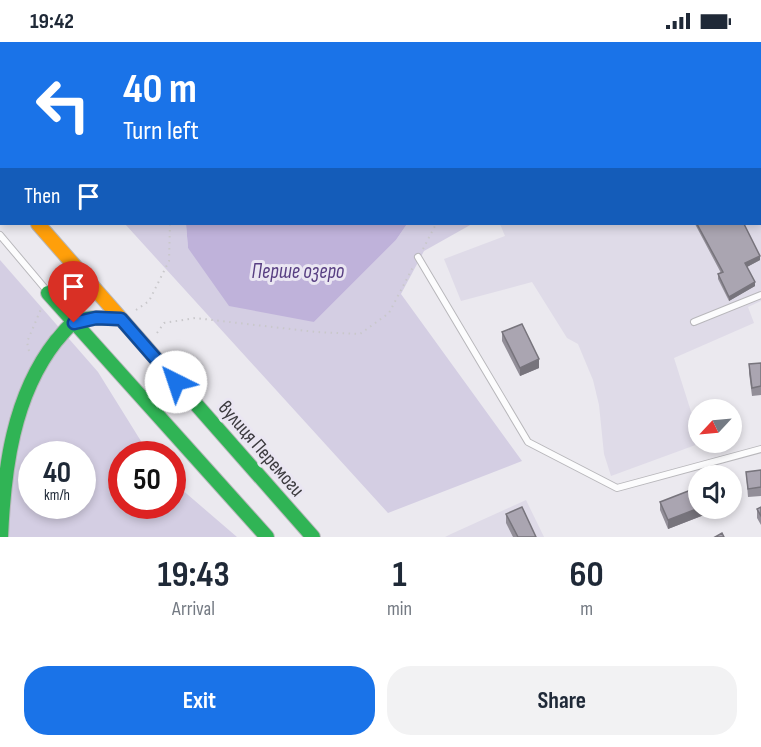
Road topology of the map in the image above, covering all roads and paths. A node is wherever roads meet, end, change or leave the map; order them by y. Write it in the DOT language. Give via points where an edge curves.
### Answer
graph roads {
  1 [pos="39,225"];
  2 [pos="170,225"];
  3 [pos="435,225"];
  4 [pos="0,235"];
  5 [pos="418,257"];
  6 [pos="48,293"];
  7 [pos="761,295"];
  8 [pos="121,319"];
  9 [pos="694,322"];
  10 [pos="74,323"];
  11 [pos="146,347"];
  12 [pos="33,374"];
  13 [pos="761,449"];
  14 [pos="1,537"];
  15 [pos="267,537"];
  16 [pos="313,537"];
  1 -- 8 [label="street, вулиця Перемоги"];
  2 -- 8 [label="path" via="169,261 149,302"];
  3 -- 5 [label="path"];
  4 -- 6 [label="lane"];
  5 -- 11 [label="path" via="389,313 360,334 195,318 164,323"];
  5 -- 13 [label="lane" via="528,442 617,488"];
  6 -- 10 [label="street"];
  6 -- 12 [label="path" via="27,342"];
  7 -- 9 [label="lane"];
  8 -- 10 [label="street" via="96,318"];
  8 -- 11 [label="street, вулиця Перемоги"];
  10 -- 12 [label="street" via="52,345"];
  10 -- 15 [label="street"];
  11 -- 16 [label="street, вулиця Перемоги"];
  12 -- 14 [label="street" via="10,446"];
}
